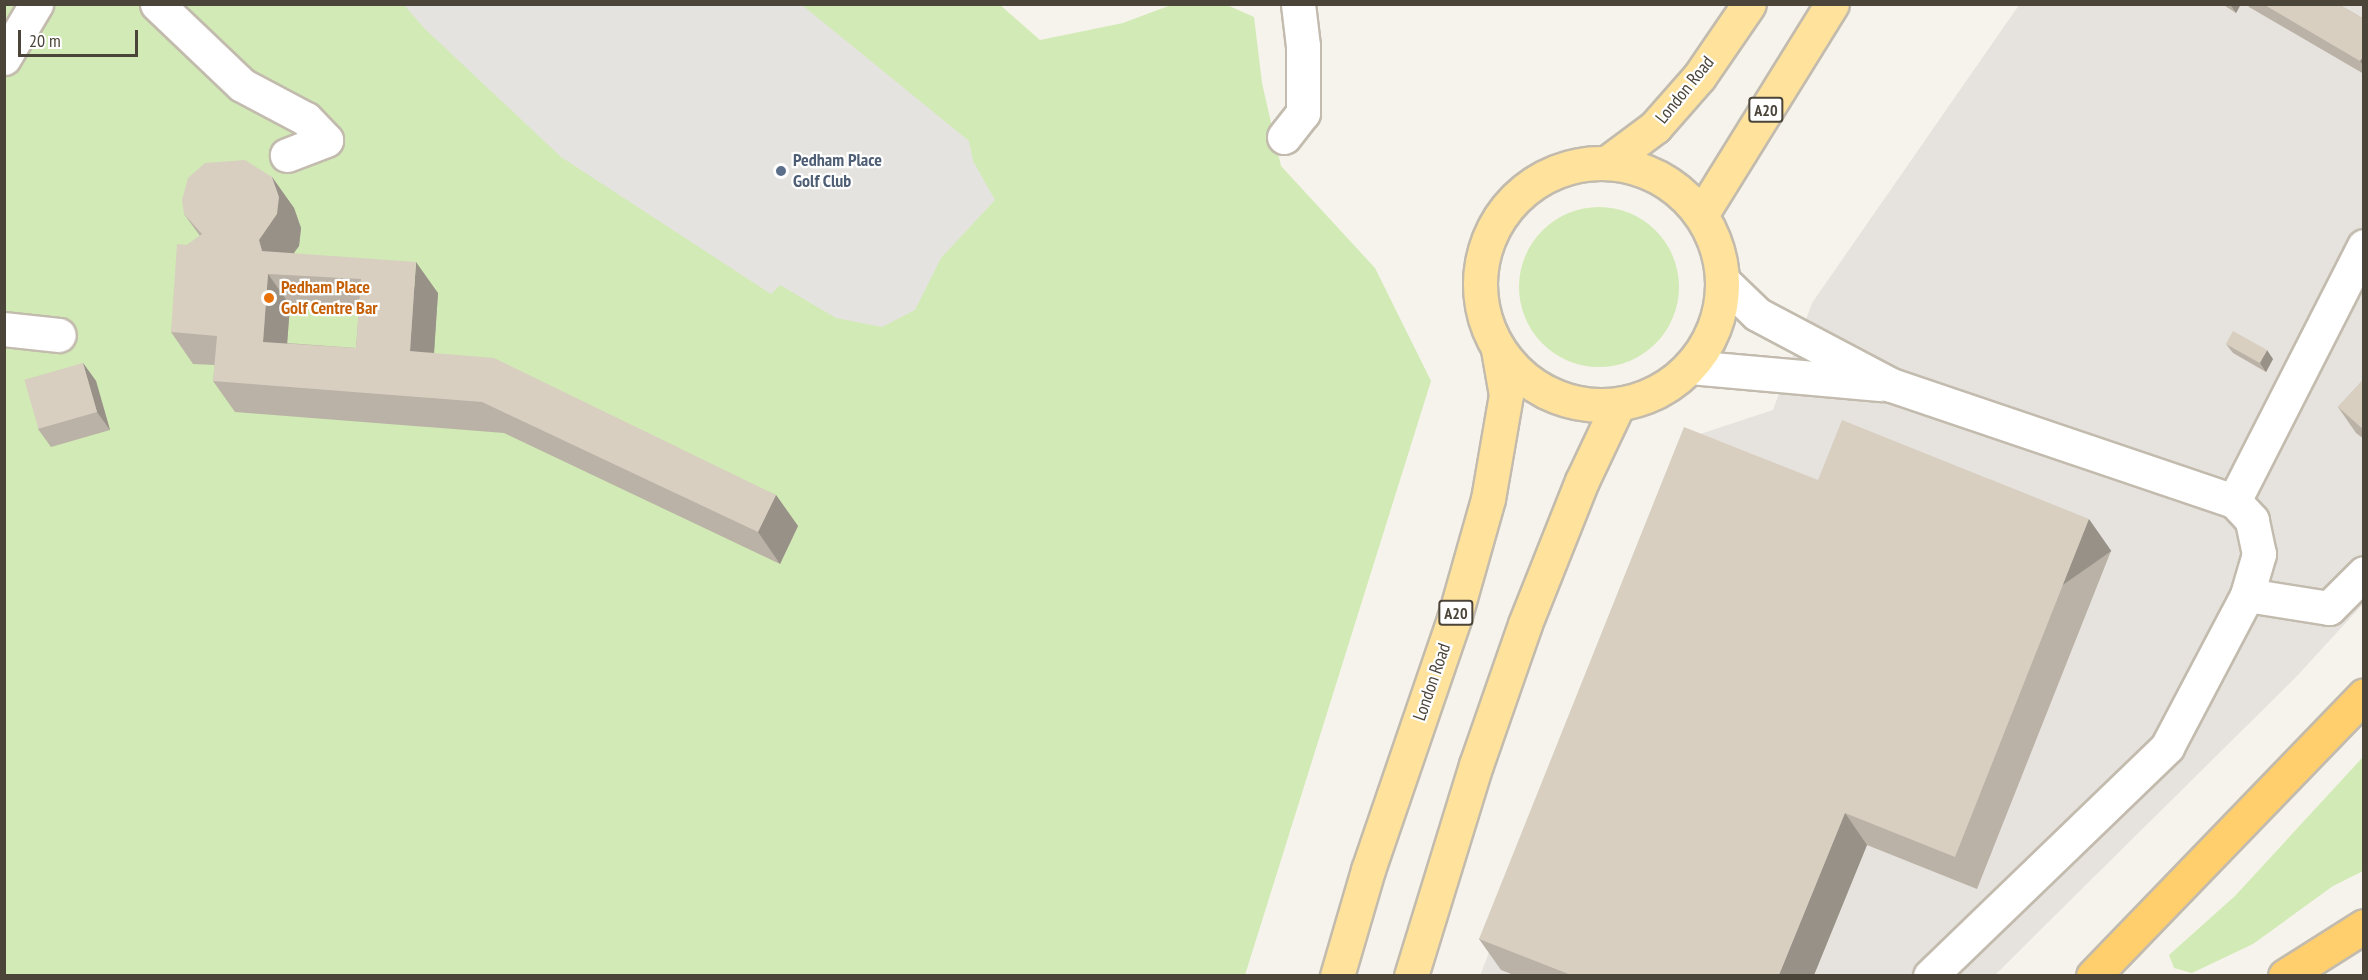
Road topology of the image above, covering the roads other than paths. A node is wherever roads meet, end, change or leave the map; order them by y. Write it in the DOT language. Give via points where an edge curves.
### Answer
graph roads {
  1 [pos="36,4"];
  2 [pos="157,4"];
  3 [pos="1299,4"];
  4 [pos="1749,4"];
  5 [pos="1832,4"];
  6 [pos="4,58"];
  7 [pos="1284,136"];
  8 [pos="287,155"];
  9 [pos="1608,162"];
  10 [pos="1701,215"];
  11 [pos="2364,246"];
  12 [pos="1723,281"];
  13 [pos="4,329"];
  14 [pos="59,335"];
  15 [pos="1498,350"];
  16 [pos="1690,367"];
  17 [pos="1891,385"];
  18 [pos="1618,405"];
  19 [pos="2234,501"];
  20 [pos="2364,573"];
  21 [pos="2247,595"];
  22 [pos="2364,695"];
  23 [pos="2364,926"];
  24 [pos="1337,975"];
  25 [pos="1411,975"];
  26 [pos="1930,975"];
  27 [pos="2093,975"];
  28 [pos="2285,975"];
  1 -- 6 [label="street"];
  2 -- 8 [label="street" via="242,85 306,119 326,140"];
  3 -- 7 [label="street" via="1303,113"];
  4 -- 9 [label="main road, London Road" via="1699,77 1655,127"];
  5 -- 10 [label="main road, A20"];
  9 -- 10 [label="main road" via="1660,178 1683,194"];
  9 -- 15 [label="main road" via="1552,173 1528,187 1506,209 1490,235 1481,265 1480,295 1486,323"];
  10 -- 12 [label="main road" via="1717,247"];
  11 -- 19 [label="street"];
  12 -- 16 [label="main road" via="1720,313 1708,342"];
  12 -- 17 [label="street" via="1757,314"];
  13 -- 14 [label="street"];
  15 -- 18 [label="main road" via="1521,376 1550,395 1584,405"];
  15 -- 24 [label="main road, London Road / A20" via="1506,395 1488,500 1454,619 1368,870"];
  16 -- 17 [label="street"];
  16 -- 18 [label="main road" via="1645,398"];
  17 -- 19 [label="street"];
  18 -- 25 [label="main road" via="1582,481 1525,624 1476,765"];
  19 -- 21 [label="street" via="2252,520 2259,554"];
  20 -- 21 [label="street" via="2329,608"];
  21 -- 26 [label="street" via="2166,747"];
  22 -- 27 [label="highway"];
  23 -- 28 [label="highway"];
}
